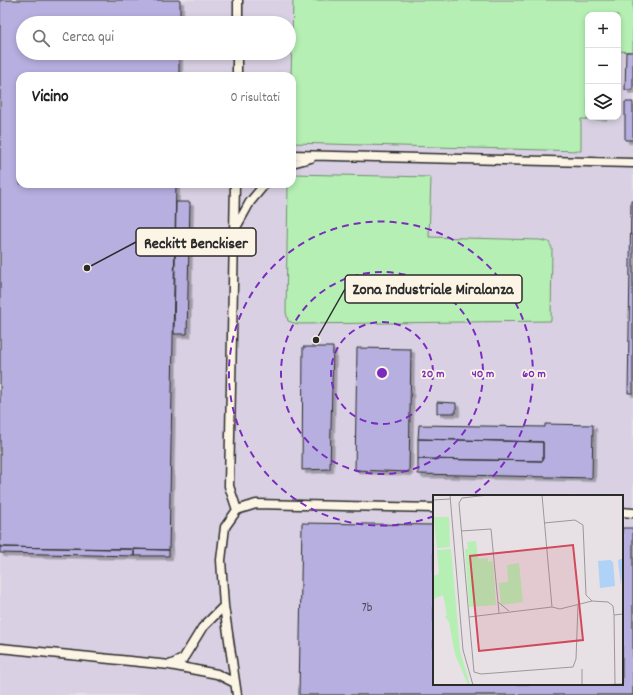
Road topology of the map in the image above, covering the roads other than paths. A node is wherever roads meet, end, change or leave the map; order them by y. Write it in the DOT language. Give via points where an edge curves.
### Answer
graph roads {
  1 [pos="238,0"];
  2 [pos="238,16"];
  3 [pos="237,60"];
  4 [pos="237,72"];
  5 [pos="296,155"];
  6 [pos="320,156"];
  7 [pos="296,162"];
  8 [pos="633,163"];
  9 [pos="235,188"];
  10 [pos="262,188"];
  11 [pos="234,232"];
  12 [pos="433,508"];
  13 [pos="237,510"];
  14 [pos="623,512"];
  15 [pos="633,513"];
  16 [pos="224,606"];
  17 [pos="0,648"];
  18 [pos="170,665"];
  19 [pos="235,683"];
  20 [pos="237,695"];
  1 -- 2 [label="lane"];
  3 -- 4 [label="lane"];
  5 -- 6 [label="lane"];
  6 -- 7 [label="lane"];
  6 -- 8 [label="lane"];
  9 -- 11 [label="lane"];
  10 -- 11 [label="lane" via="250,202"];
  11 -- 13 [label="lane" via="229,486"];
  12 -- 13 [label="lane" via="256,504"];
  13 -- 16 [label="lane" via="226,527 221,560"];
  14 -- 15 [label="lane"];
  16 -- 18 [label="lane" via="202,628 183,659"];
  16 -- 19 [label="lane"];
  17 -- 18 [label="lane"];
  18 -- 19 [label="lane" via="216,674"];
  19 -- 20 [label="lane"];
}
